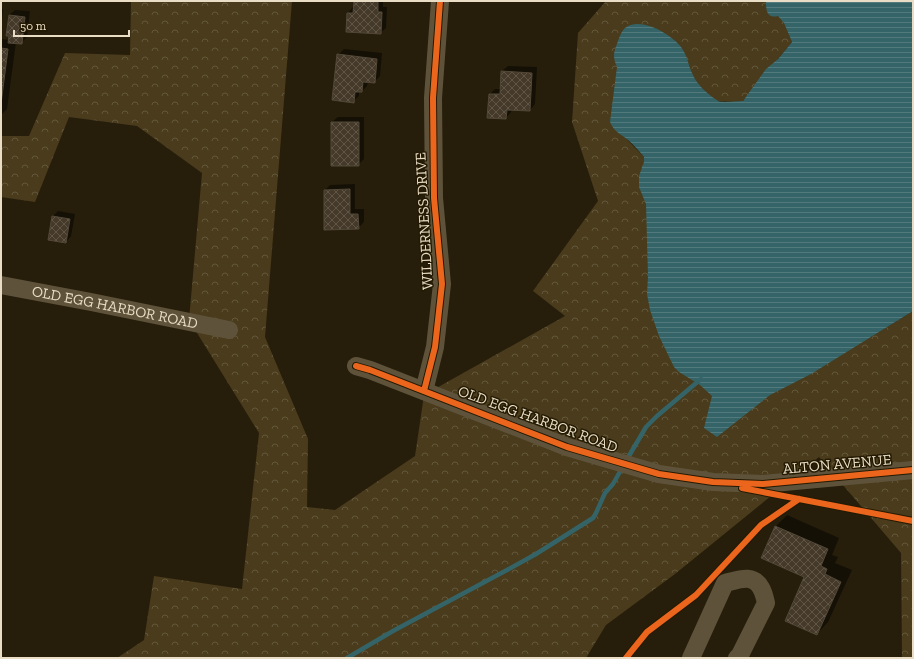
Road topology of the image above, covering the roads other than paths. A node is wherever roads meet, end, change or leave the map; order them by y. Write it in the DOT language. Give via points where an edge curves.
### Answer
graph roads {
  1 [pos="440,1"];
  2 [pos="1,285"];
  3 [pos="229,330"];
  4 [pos="356,366"];
  5 [pos="424,391"];
  6 [pos="913,470"];
  7 [pos="763,484"];
  8 [pos="691,658"];
  9 [pos="737,658"];
  1 -- 5 [label="street, WILDERNESS DRIVE" via="433,98 434,198 442,284 434,347"];
  2 -- 3 [label="street, OLD EGG HARBOR ROAD"];
  4 -- 5 [label="street, OLD EGG HARBOR ROAD"];
  5 -- 7 [label="street, OLD EGG HARBOR ROAD" via="567,447 659,474 713,482"];
  6 -- 7 [label="street, ALTON AVENUE"];
  8 -- 9 [label="street" via="725,583 742,578 753,579 761,588 766,604"];
}
